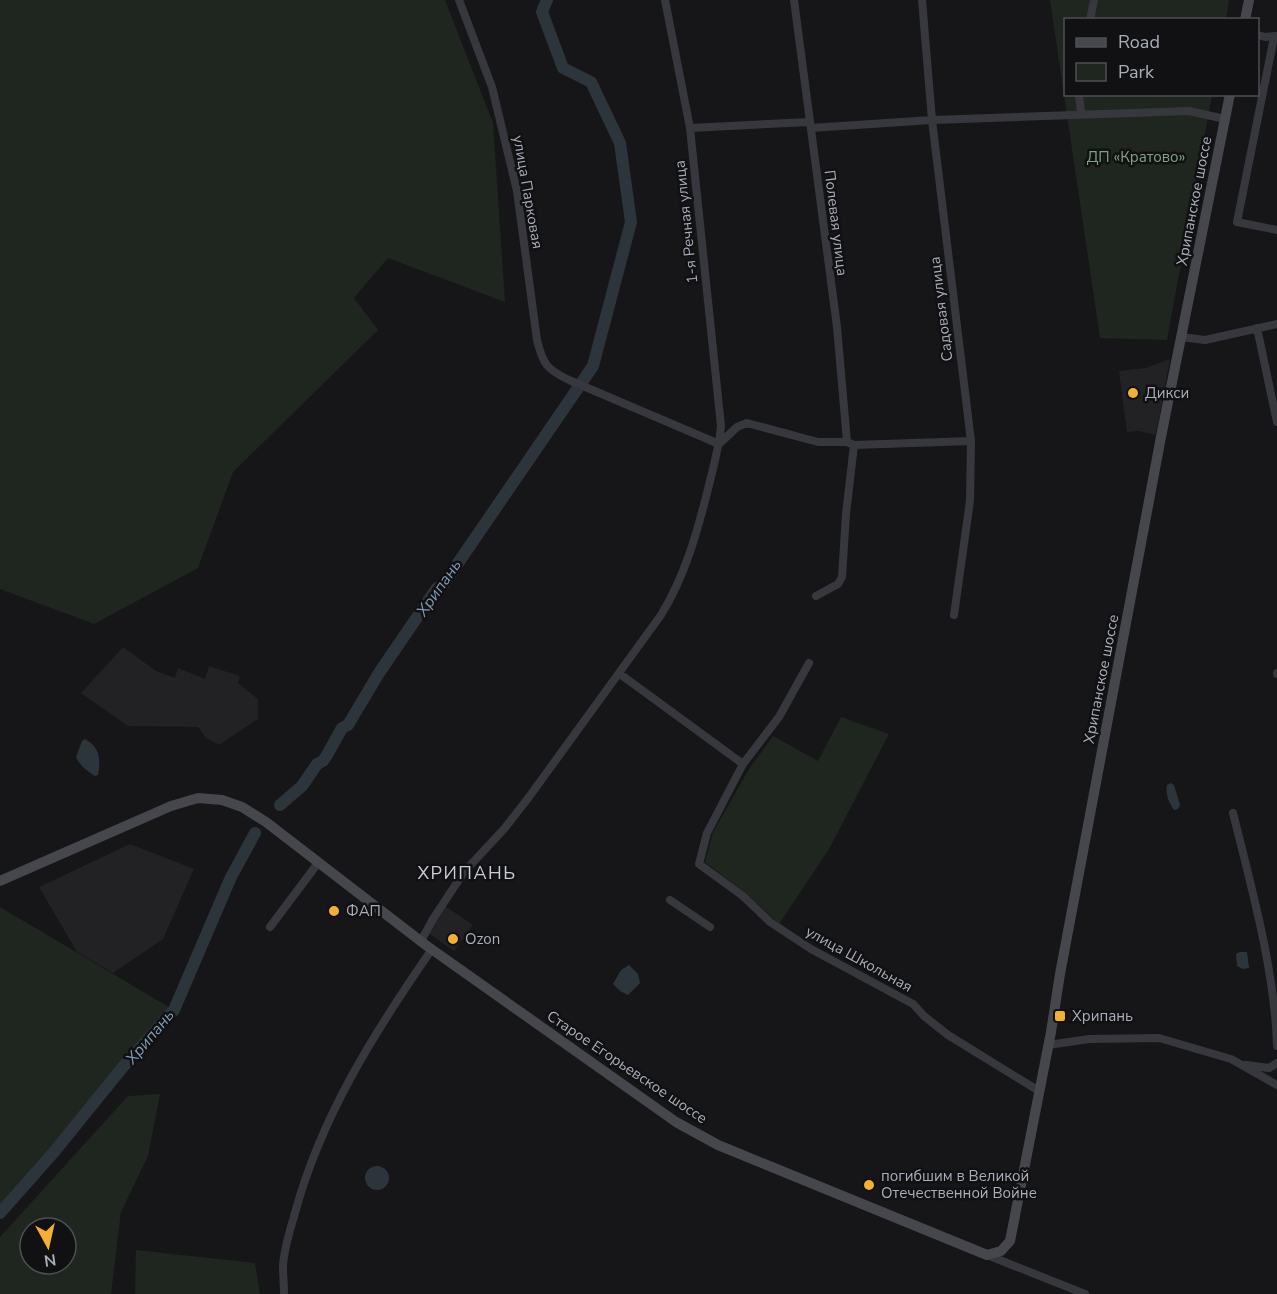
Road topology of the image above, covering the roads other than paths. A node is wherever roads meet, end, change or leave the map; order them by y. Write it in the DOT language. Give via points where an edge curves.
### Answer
graph roads {
  1 [pos="459,0"];
  2 [pos="665,0"];
  3 [pos="794,0"];
  4 [pos="922,0"];
  5 [pos="1094,0"];
  6 [pos="1249,0"];
  7 [pos="1090,18"];
  8 [pos="1245,18"];
  9 [pos="1259,35"];
  10 [pos="1275,36"];
  11 [pos="1079,96"];
  12 [pos="1230,96"];
  13 [pos="1081,114"];
  14 [pos="1225,119"];
  15 [pos="932,120"];
  16 [pos="810,125"];
  17 [pos="690,128"];
  18 [pos="1277,230"];
  19 [pos="1277,324"];
  20 [pos="1257,328"];
  21 [pos="1181,337"];
  22 [pos="1277,422"];
  23 [pos="970,441"];
  24 [pos="719,444"];
  25 [pos="851,444"];
  26 [pos="816,596"];
  27 [pos="954,615"];
  28 [pos="809,663"];
  29 [pos="620,674"];
  30 [pos="743,764"];
  31 [pos="1233,813"];
  32 [pos="318,863"];
  33 [pos="0,881"];
  34 [pos="670,900"];
  35 [pos="270,927"];
  36 [pos="710,927"];
  37 [pos="421,941"];
  38 [pos="432,949"];
  39 [pos="1048,1046"];
  40 [pos="1277,1046"];
  41 [pos="1277,1063"];
  42 [pos="1241,1065"];
  43 [pos="1277,1085"];
  44 [pos="1040,1091"];
  45 [pos="987,1255"];
  46 [pos="284,1294"];
  47 [pos="1085,1294"];
  1 -- 24 [label="street, улица Парковая" via="487,71 517,191 542,360 556,374"];
  2 -- 17 [label="street, 1-я Речная улица"];
  3 -- 16 [label="street, Полевая улица"];
  4 -- 15 [label="street, Садовая улица"];
  5 -- 7 [label="street"];
  6 -- 8 [label="main road"];
  9 -- 10 [label="street"];
  10 -- 18 [label="street" via="1237,222"];
  11 -- 13 [label="street"];
  12 -- 14 [label="main road, Хрипанское шоссе"];
  13 -- 14 [label="street" via="1189,111"];
  13 -- 15 [label="street"];
  14 -- 21 [label="main road, Хрипанское шоссе"];
  15 -- 16 [label="street"];
  15 -- 23 [label="street, Садовая улица"];
  16 -- 17 [label="street"];
  16 -- 25 [label="street, Полевая улица"];
  17 -- 24 [label="street, 1-я Речная улица" via="716,369"];
  19 -- 20 [label="street"];
  20 -- 21 [label="street" via="1205,340"];
  20 -- 22 [label="street"];
  21 -- 39 [label="main road, Хрипанское шоссе"];
  23 -- 25 [label="street"];
  23 -- 27 [label="street, Садовая улица" via="970,501"];
  24 -- 25 [label="street" via="747,423 818,442"];
  24 -- 29 [label="street, 1-я Речная улица" via="687,563 673,596"];
  25 -- 26 [label="street, Полевая улица" via="842,577 838,584"];
  28 -- 30 [label="street" via="778,717"];
  29 -- 30 [label="street"];
  29 -- 37 [label="street, 1-я Речная улица" via="504,830 464,872"];
  30 -- 44 [label="street, улица Школьная" via="707,833 699,864 743,896 770,922 811,949 913,1004 948,1035"];
  31 -- 40 [label="street" via="1262,938"];
  32 -- 33 [label="main road, Старое Егорьевское шоссе" via="242,807 206,798 171,806"];
  32 -- 35 [label="street"];
  32 -- 37 [label="main road, Старое Егорьевское шоссе"];
  34 -- 36 [label="street"];
  37 -- 38 [label="main road, Старое Егорьевское шоссе"];
  38 -- 45 [label="main road, Старое Егорьевское шоссе" via="676,1122 718,1145"];
  38 -- 46 [label="street" via="386,1017 327,1125 304,1180 285,1248"];
  39 -- 42 [label="street" via="1089,1039 1160,1038"];
  39 -- 44 [label="main road, Хрипанское шоссе"];
  41 -- 42 [label="street" via="1269,1068"];
  42 -- 43 [label="street"];
  44 -- 45 [label="main road, Хрипанское шоссе" via="1010,1241 1001,1251"];
  45 -- 47 [label="street, Старое Егорьевское шоссе"];
}
